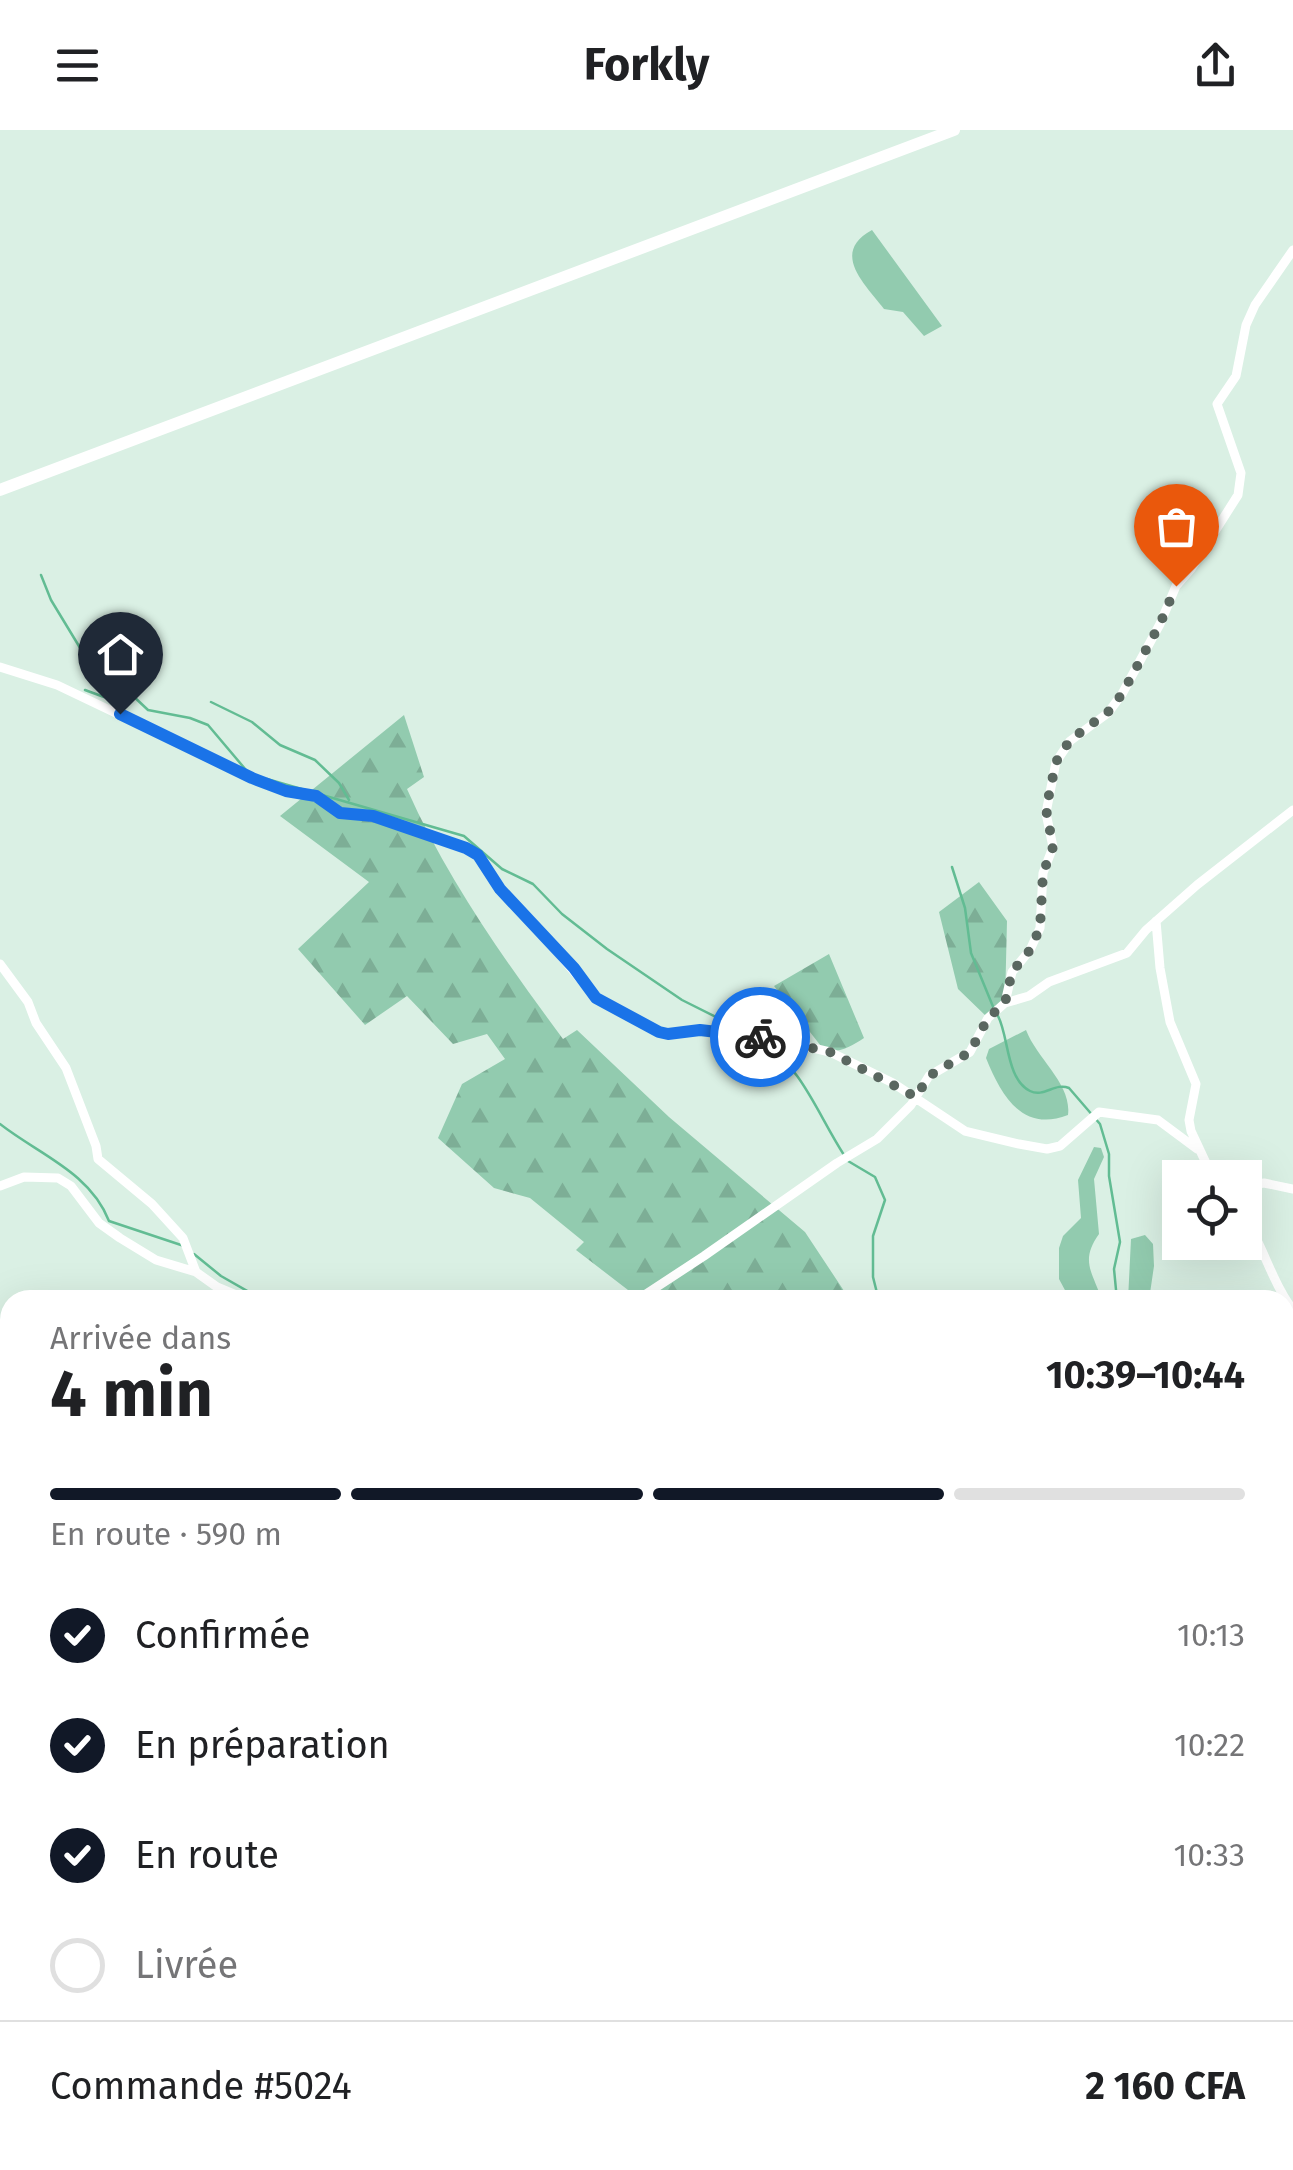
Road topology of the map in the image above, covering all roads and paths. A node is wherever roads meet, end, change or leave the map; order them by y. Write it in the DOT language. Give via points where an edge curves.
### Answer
graph roads {
  1 [pos="954,130"];
  2 [pos="1293,250"];
  3 [pos="0,490"];
  4 [pos="0,666"];
  5 [pos="1293,810"];
  6 [pos="1156,921"];
  7 [pos="0,964"];
  8 [pos="1005,1003"];
  9 [pos="916,1097"];
  10 [pos="1197,1149"];
  11 [pos="1204,1160"];
  12 [pos="1262,1183"];
  13 [pos="0,1186"];
  14 [pos="1293,1189"];
  15 [pos="1262,1245"];
  16 [pos="196,1272"];
  17 [pos="222,1290"];
  18 [pos="652,1290"];
  19 [pos="1279,1290"];
  1 -- 3 [label="street"];
  2 -- 8 [label="street" via="1255,306 1236,376 1218,404 1241,473 1238,495 1176,586 1122,694 1070,740 1056,762 1046,809 1053,847 1043,873 1040,928 1012,972"];
  4 -- 9 [label="street" via="58,685 252,778 316,796 340,813 373,816 466,848 596,998 659,1032 700,1030 830,1052"];
  5 -- 6 [label="street"];
  6 -- 8 [label="street" via="1127,954"];
  6 -- 10 [label="street" via="1170,1022 1196,1084 1189,1120"];
  7 -- 16 [label="street" via="66,1068 98,1159 184,1238"];
  8 -- 9 [label="street" via="988,1018 970,1052 929,1076"];
  9 -- 10 [label="street" via="974,1135 1019,1144 1060,1146 1099,1112 1158,1120"];
  9 -- 18 [label="street" via="877,1139"];
  10 -- 11 [label="street"];
  12 -- 14 [label="street"];
  13 -- 16 [label="street" via="58,1178 120,1238 156,1260"];
  15 -- 19 [label="street"];
  16 -- 17 [label="street"];
}
